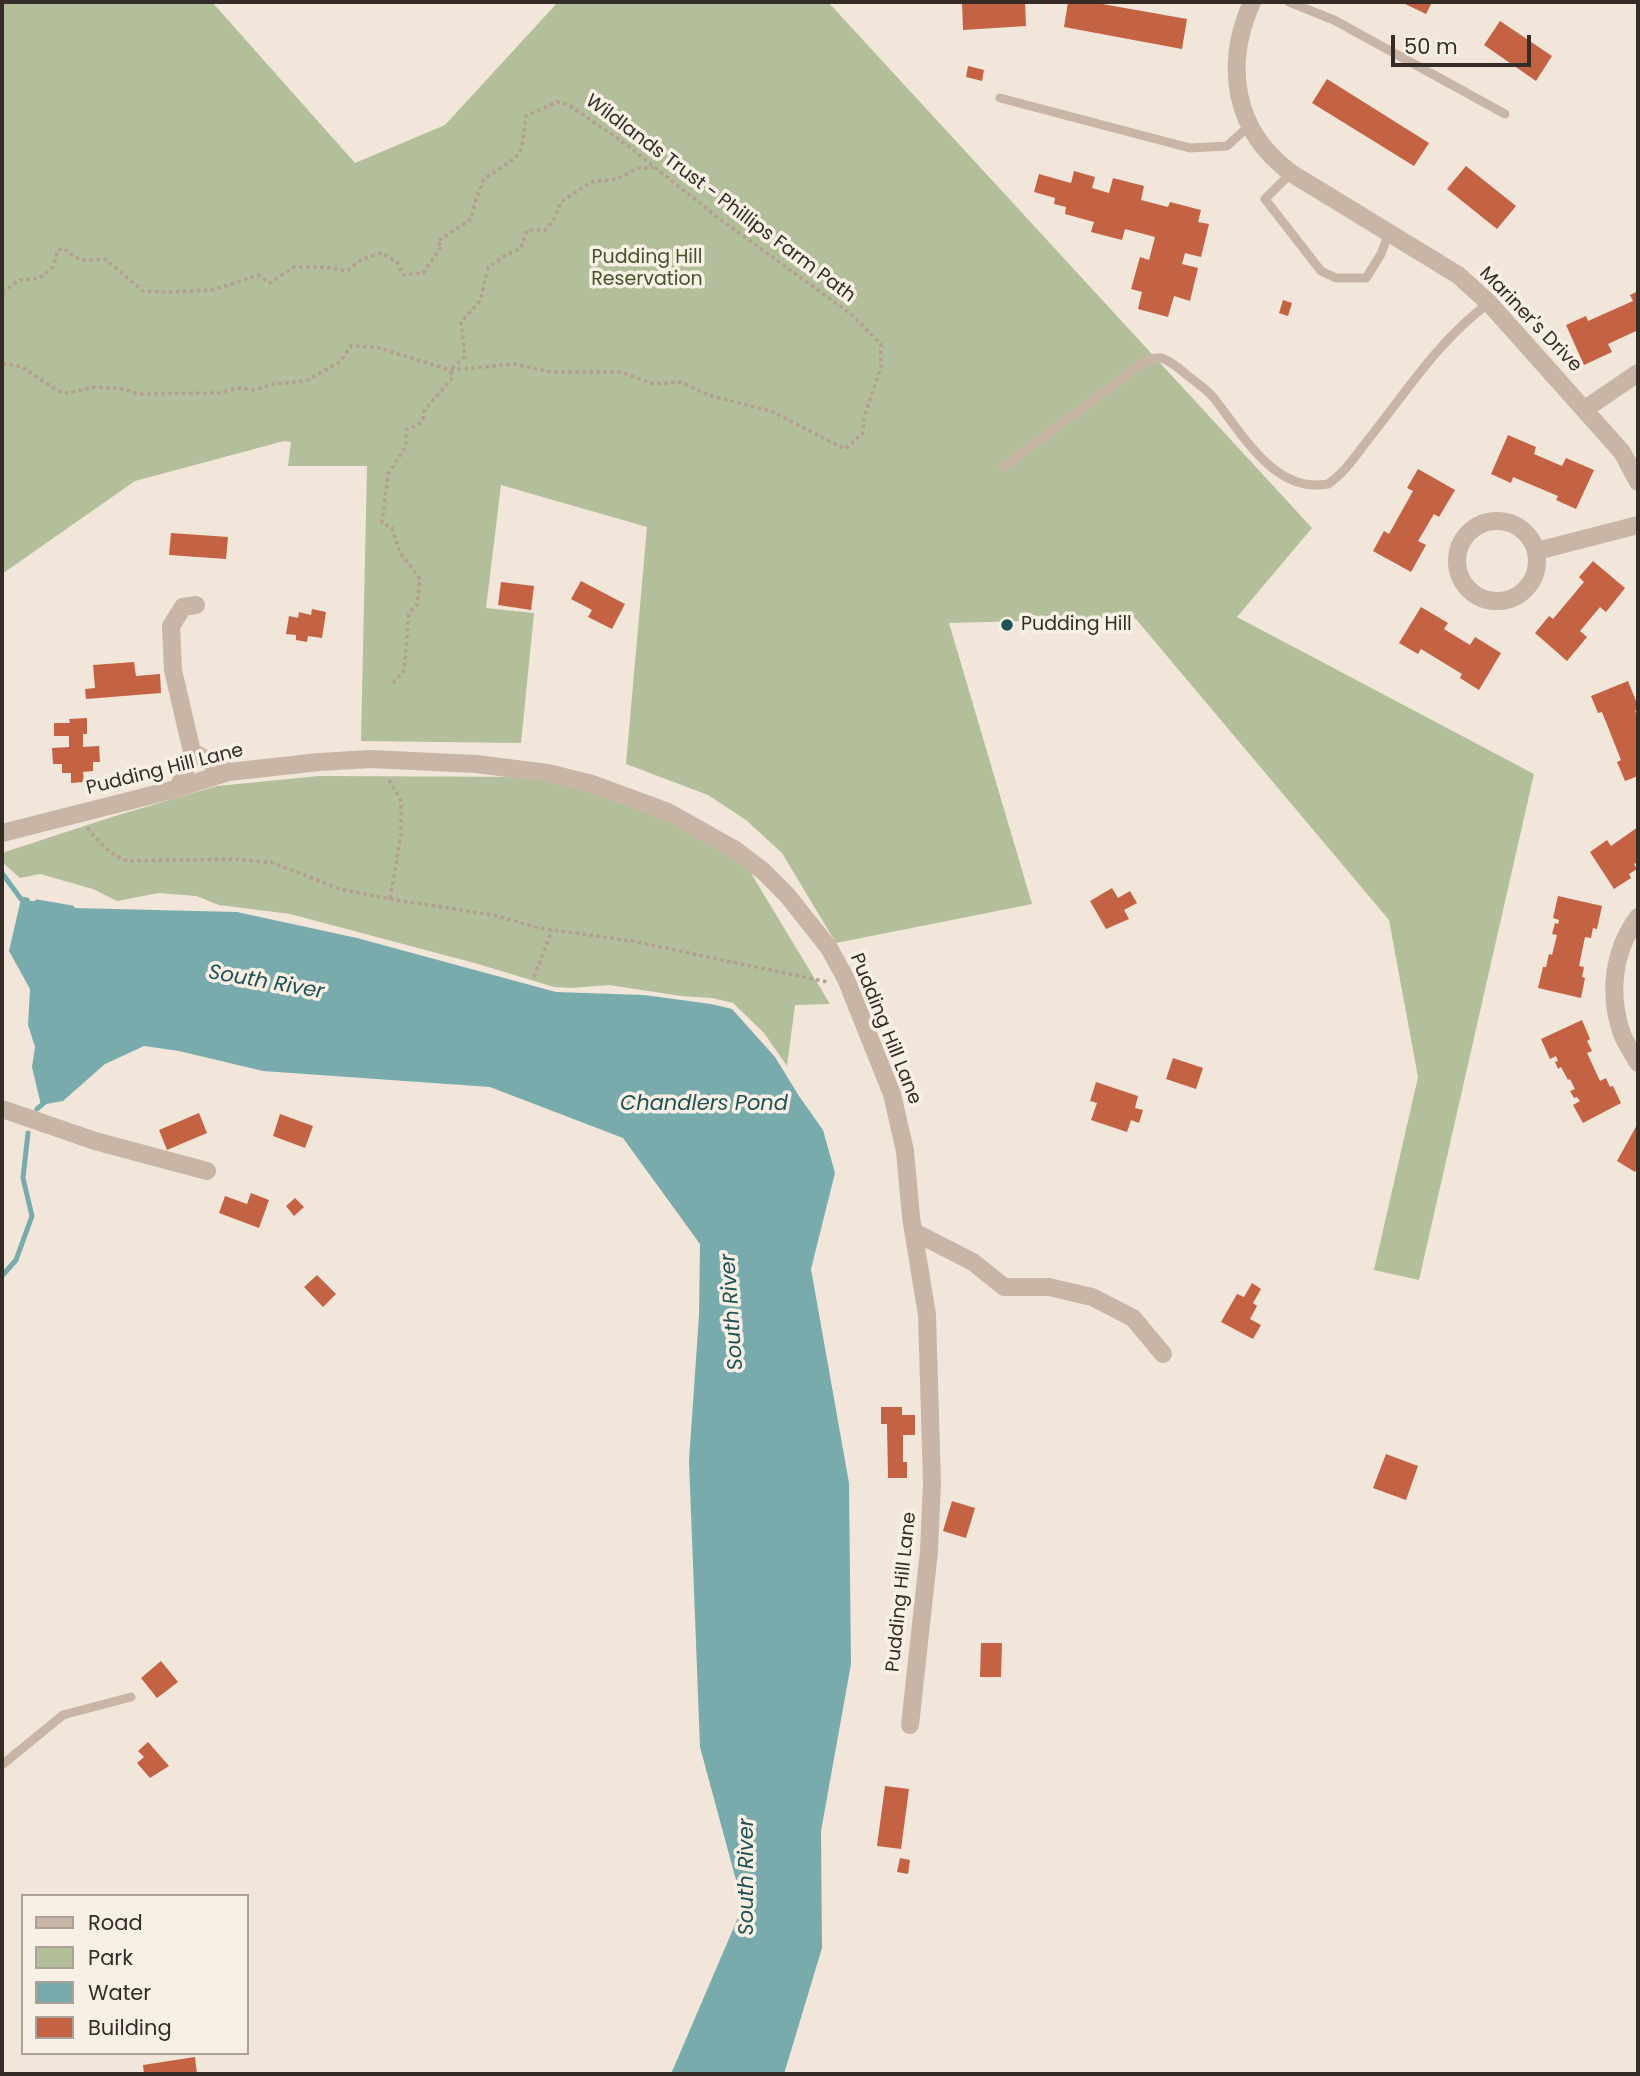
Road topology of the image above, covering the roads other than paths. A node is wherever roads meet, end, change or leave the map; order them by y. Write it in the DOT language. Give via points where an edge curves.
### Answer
graph roads {
  1 [pos="1252,2"];
  2 [pos="1289,2"];
  3 [pos="1000,98"];
  4 [pos="1505,114"];
  5 [pos="1249,126"];
  6 [pos="1291,173"];
  7 [pos="1389,233"];
  8 [pos="1489,303"];
  9 [pos="1638,373"];
  10 [pos="1584,409"];
  11 [pos="1003,467"];
  12 [pos="1638,482"];
  13 [pos="1638,525"];
  14 [pos="1537,551"];
  15 [pos="195,605"];
  16 [pos="192,752"];
  17 [pos="229,772"];
  18 [pos="179,787"];
  19 [pos="2,833"];
  20 [pos="1638,917"];
  21 [pos="1638,1063"];
  22 [pos="3,1110"];
  23 [pos="207,1171"];
  24 [pos="914,1232"];
  25 [pos="1163,1354"];
  26 [pos="131,1697"];
  27 [pos="910,1725"];
  28 [pos="2,1765"];
  1 -- 5 [label="street, Mariner's Drive" via="1236,58 1241,106"];
  2 -- 4 [label="lane" via="1334,20"];
  3 -- 5 [label="lane" via="1190,148 1227,146"];
  5 -- 6 [label="street, Mariner's Drive" via="1276,162"];
  6 -- 7 [label="street, Mariner's Drive"];
  6 -- 7 [label="lane" via="1265,199 1321,271 1336,278 1366,278"];
  7 -- 8 [label="street, Mariner's Drive" via="1458,275"];
  8 -- 10 [label="street, Mariner's Drive"];
  8 -- 11 [label="lane" via="1433,355 1328,484 1308,485 1275,470 1211,394 1161,358 1146,361"];
  9 -- 10 [label="street"];
  10 -- 12 [label="street, Mariner's Drive" via="1622,452"];
  13 -- 14 [label="street"];
  14 -- 14 [label="street" via="1529,535 1512,523 1496,520 1476,525 1460,544 1456,565 1463,584 1476,597 1493,602 1514,599 1531,585"];
  15 -- 16 [label="street" via="183,607 171,626 173,670"];
  16 -- 17 [label="street"];
  16 -- 18 [label="street"];
  17 -- 18 [label="street, Pudding Hill Lane"];
  17 -- 24 [label="street, Pudding Hill Lane" via="371,760 527,770 631,796 734,849 788,895 846,979 900,1119"];
  18 -- 19 [label="street, Pudding Hill Lane"];
  20 -- 21 [label="street" via="1615,968 1613,995 1623,1034"];
  22 -- 23 [label="street"];
  24 -- 25 [label="street" via="974,1262 1004,1287 1049,1287 1092,1297 1133,1318"];
  24 -- 27 [label="street, Pudding Hill Lane" via="927,1315 932,1483"];
  26 -- 28 [label="lane" via="63,1715"];
}
